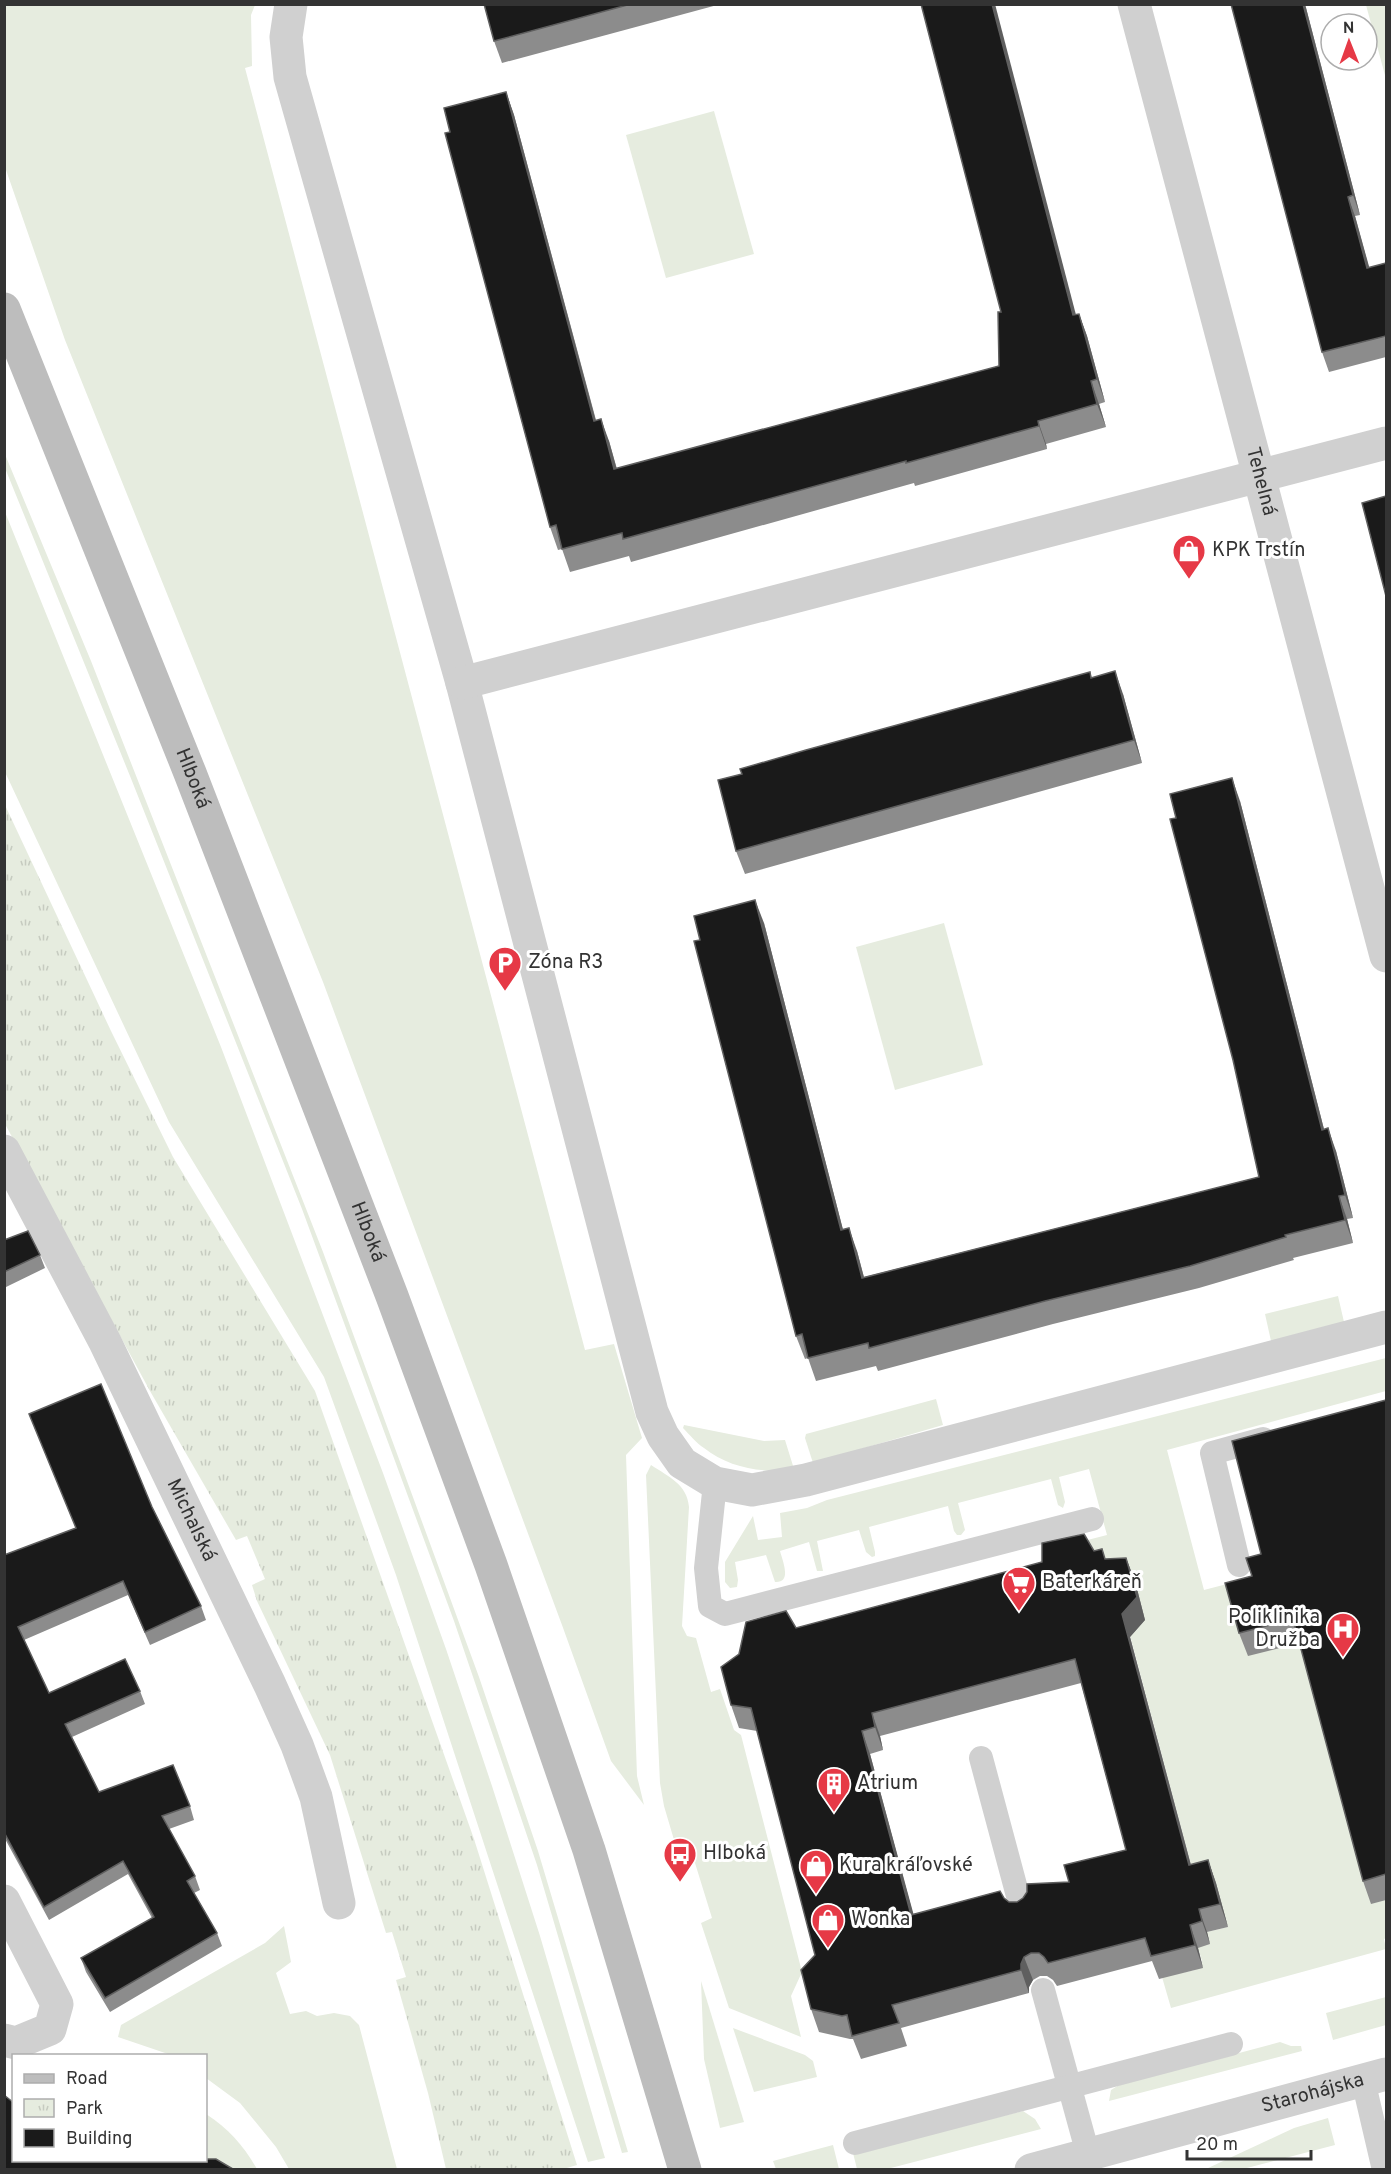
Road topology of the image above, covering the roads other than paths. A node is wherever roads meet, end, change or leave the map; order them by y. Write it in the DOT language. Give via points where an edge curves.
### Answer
graph roads {
  1 [pos="291,4"];
  2 [pos="1134,4"];
  3 [pos="4,309"];
  4 [pos="1386,443"];
  5 [pos="1258,476"];
  6 [pos="462,683"];
  7 [pos="1386,956"];
  8 [pos="4,1151"];
  9 [pos="1386,1326"];
  10 [pos="1288,1432"];
  11 [pos="715,1483"];
  12 [pos="1092,1519"];
  13 [pos="1239,1565"];
  14 [pos="981,1758"];
  15 [pos="4,1901"];
  16 [pos="339,1903"];
  17 [pos="1022,1911"];
  18 [pos="1043,1990"];
  19 [pos="4,2040"];
  20 [pos="1231,2044"];
  21 [pos="1374,2077"];
  22 [pos="1070,2086"];
  23 [pos="855,2143"];
  24 [pos="1088,2154"];
  25 [pos="685,2169"];
  26 [pos="1031,2169"];
  27 [pos="1384,2169"];
  1 -- 6 [label="street" via="286,37 290,77"];
  2 -- 5 [label="street, Tehelná"];
  3 -- 25 [label="street, Hlboká" via="194,784 487,1553 592,1861"];
  4 -- 5 [label="street"];
  5 -- 6 [label="street"];
  5 -- 7 [label="street, Tehelná"];
  6 -- 11 [label="street" via="652,1412 682,1463"];
  8 -- 16 [label="street, Michalská" via="105,1342 297,1745 316,1797"];
  9 -- 11 [label="street" via="806,1480 752,1490"];
  10 -- 13 [label="lane" via="1212,1453"];
  11 -- 12 [label="lane" via="705,1568 710,1606 725,1614"];
  14 -- 17 [label="lane"];
  15 -- 19 [label="street" via="57,2004 50,2029 16,2043"];
  18 -- 22 [label="lane"];
  20 -- 22 [label="lane"];
  21 -- 24 [label="street, Starohájska"];
  21 -- 27 [label="lane"];
  22 -- 23 [label="lane"];
  22 -- 24 [label="lane"];
  24 -- 26 [label="street, Starohájska"];
}
